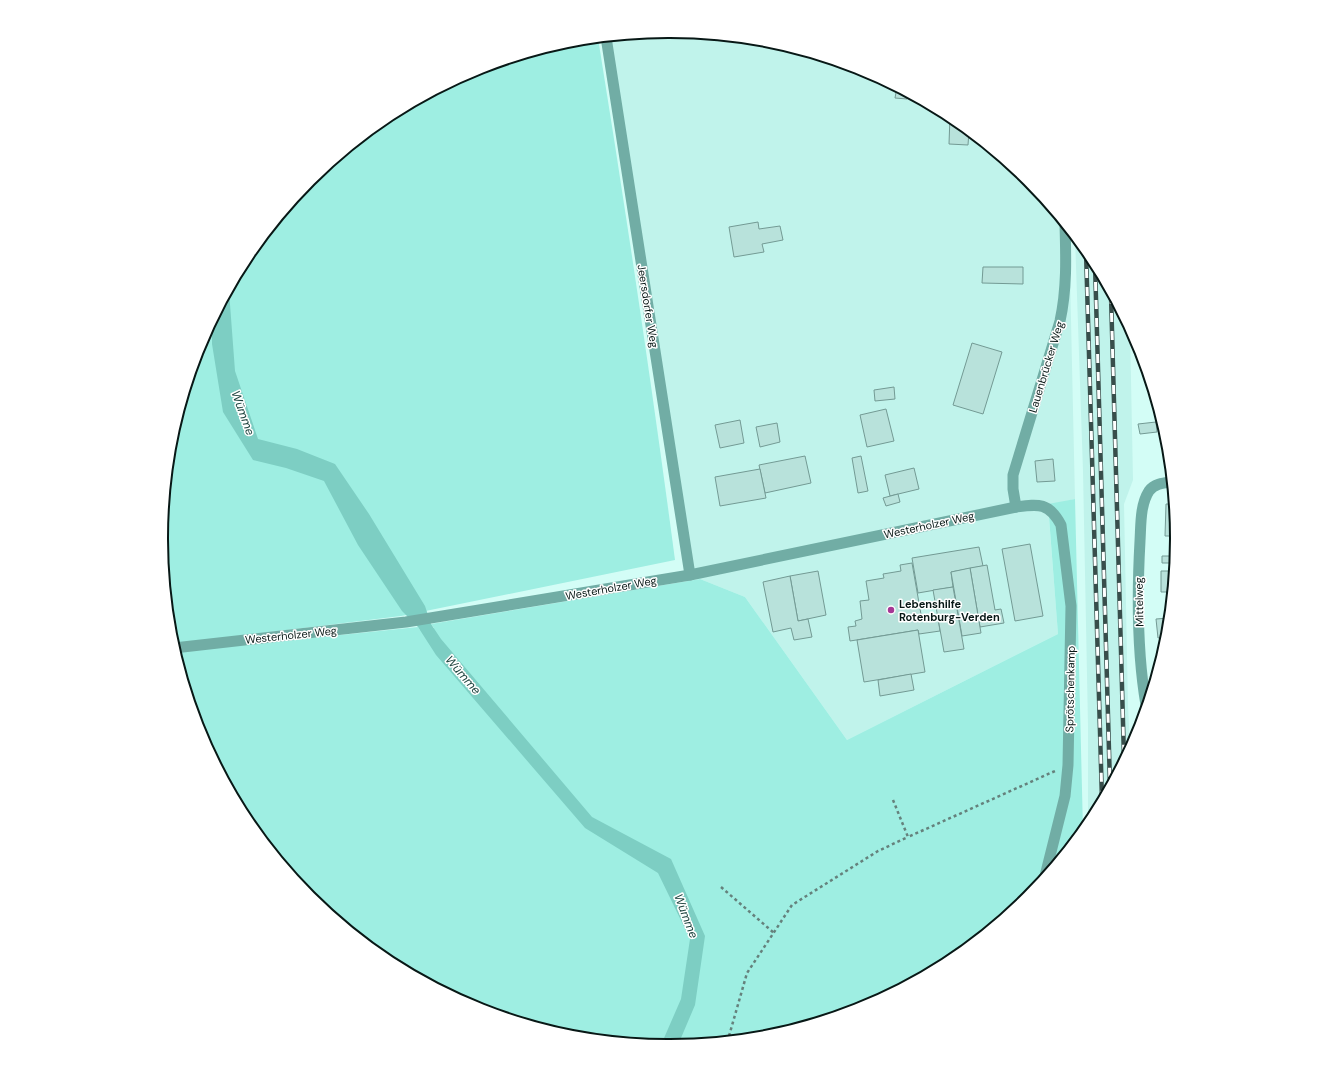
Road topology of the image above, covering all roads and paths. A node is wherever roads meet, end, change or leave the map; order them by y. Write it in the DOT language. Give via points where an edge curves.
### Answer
graph roads {
  1 [pos="607,42"];
  2 [pos="1065,233"];
  3 [pos="1166,483"];
  4 [pos="1044,506"];
  5 [pos="1016,507"];
  6 [pos="690,574"];
  7 [pos="181,647"];
  8 [pos="1144,695"];
  9 [pos="1068,765"];
  10 [pos="893,800"];
  11 [pos="908,837"];
  12 [pos="1048,866"];
  13 [pos="721,887"];
  14 [pos="774,933"];
  15 [pos="729,1036"];
  1 -- 6 [label="street, Jeersdorfer Weg"];
  2 -- 5 [label="street, Lauenbrücker Weg" via="1064,303 1013,475"];
  3 -- 8 [label="street, Mittelweg" via="1150,489 1145,498 1141,527 1138,605"];
  4 -- 5 [label="street, Westerholzer Weg" via="1036,504"];
  4 -- 9 [label="street, Sprötschenkamp" via="1057,517 1061,525 1071,606"];
  5 -- 6 [label="street, Westerholzer Weg"];
  6 -- 7 [label="street, Westerholzer Weg" via="406,622"];
  9 -- 11 [label="path"];
  9 -- 12 [label="street, Sprötschenkamp" via="1065,796"];
  10 -- 11 [label="path"];
  11 -- 14 [label="path" via="878,851 792,905"];
  13 -- 14 [label="path"];
  14 -- 15 [label="path" via="747,973"];
}
